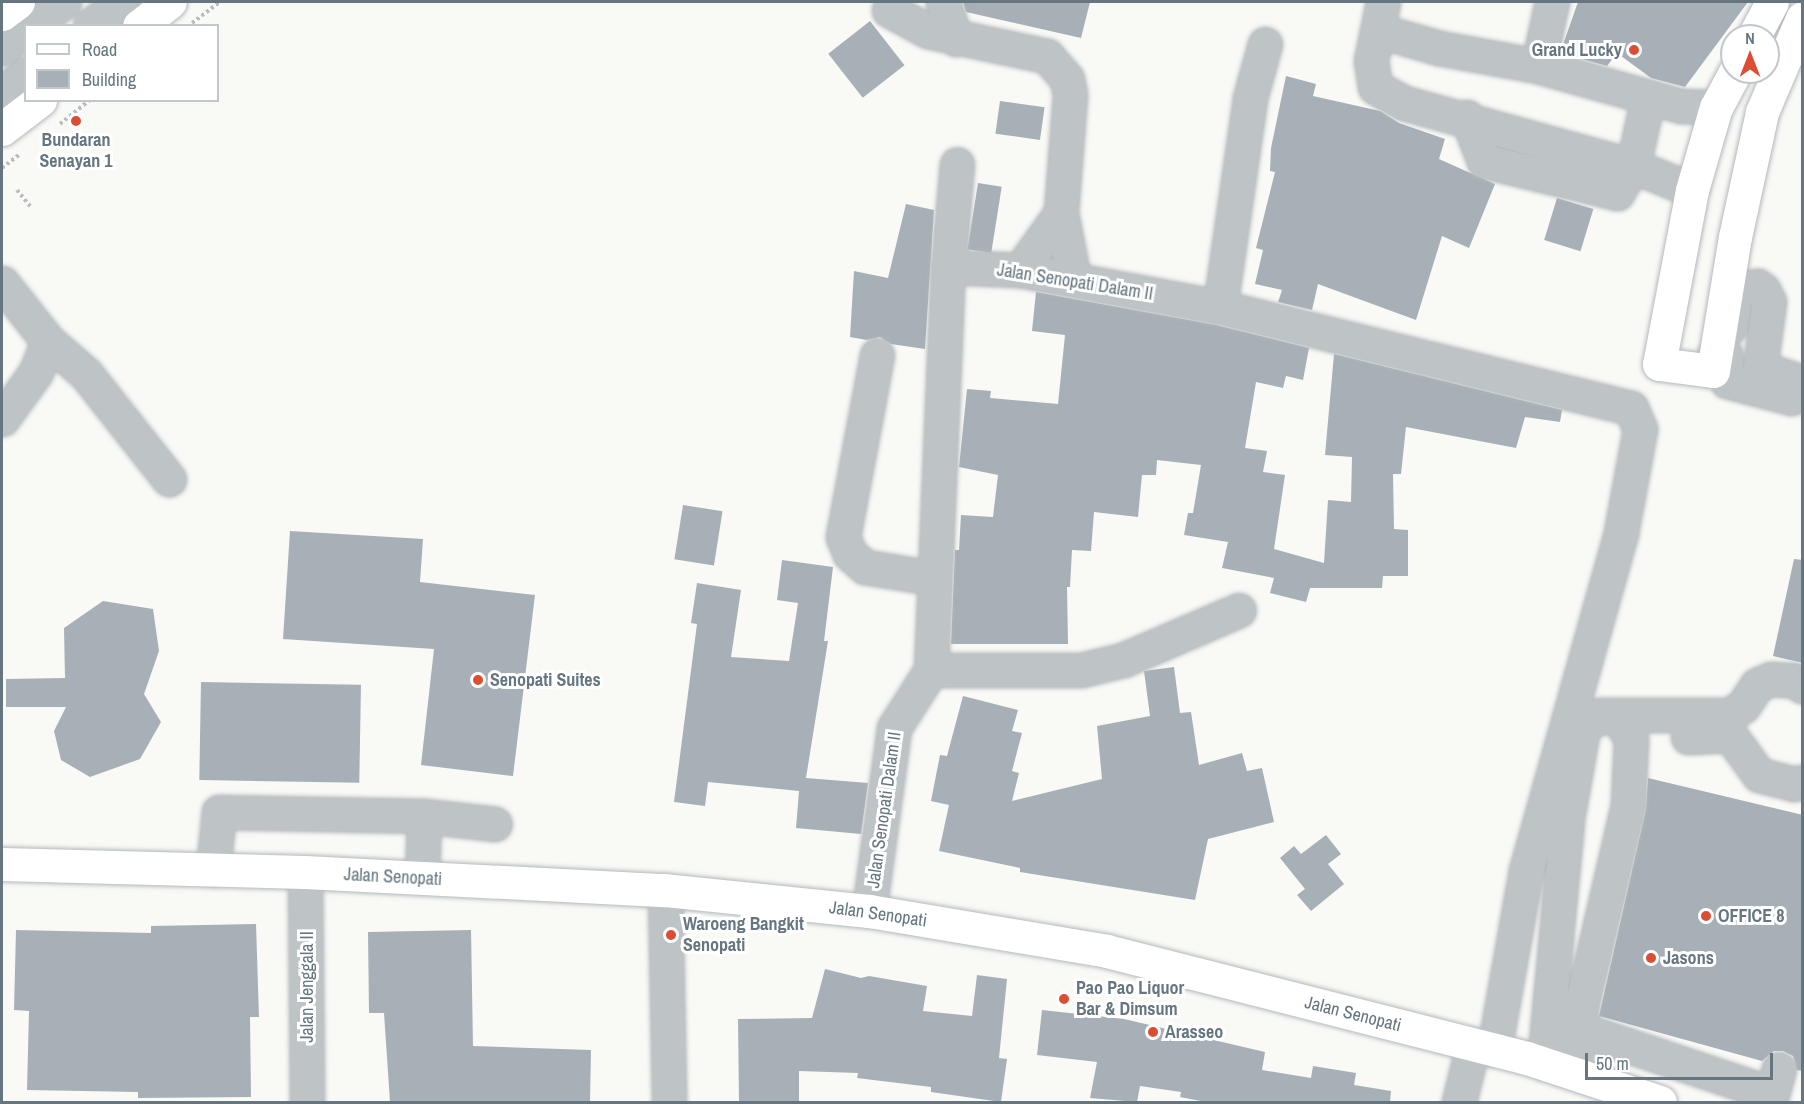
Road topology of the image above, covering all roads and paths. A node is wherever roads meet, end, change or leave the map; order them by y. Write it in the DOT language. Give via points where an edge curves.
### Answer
graph roads {
  1 [pos="64,2"];
  2 [pos="121,2"];
  3 [pos="171,2"];
  4 [pos="220,2"];
  5 [pos="943,2"];
  6 [pos="1550,2"];
  7 [pos="1772,2"];
  8 [pos="889,10"];
  9 [pos="17,13"];
  10 [pos="1381,16"];
  11 [pos="93,24"];
  12 [pos="142,24"];
  13 [pos="192,24"];
  14 [pos="1760,24"];
  15 [pos="1799,30"];
  16 [pos="956,39"];
  17 [pos="1265,44"];
  18 [pos="2,48"];
  19 [pos="1538,66"];
  20 [pos="24,76"];
  21 [pos="1728,84"];
  22 [pos="2,93"];
  23 [pos="1648,97"];
  24 [pos="37,102"];
  25 [pos="1716,107"];
  26 [pos="2,129"];
  27 [pos="957,164"];
  28 [pos="1633,166"];
  29 [pos="17,190"];
  30 [pos="1692,190"];
  31 [pos="30,206"];
  32 [pos="1741,208"];
  33 [pos="1061,213"];
  34 [pos="948,267"];
  35 [pos="1020,270"];
  36 [pos="1074,280"];
  37 [pos="2,282"];
  38 [pos="1220,307"];
  39 [pos="48,341"];
  40 [pos="1715,354"];
  41 [pos="877,355"];
  42 [pos="1803,382"];
  43 [pos="1803,401"];
  44 [pos="2,419"];
  45 [pos="169,479"];
  46 [pos="934,578"];
  47 [pos="1239,610"];
  48 [pos="931,670"];
  49 [pos="1803,686"];
  50 [pos="1600,715"];
  51 [pos="1631,739"];
  52 [pos="1803,782"];
  53 [pos="424,816"];
  54 [pos="495,824"];
  55 [pos="2,864"];
  56 [pos="213,870"];
  57 [pos="305,872"];
  58 [pos="422,878"];
  59 [pos="665,890"];
  60 [pos="869,911"];
  61 [pos="1579,1029"];
  62 [pos="1484,1047"];
  63 [pos="1559,1068"];
  64 [pos="1765,1085"];
  65 [pos="307,1102"];
  66 [pos="669,1102"];
  67 [pos="1459,1102"];
  68 [pos="1660,1102"];
  1 -- 9 [label="street"];
  2 -- 11 [label="street"];
  3 -- 12 [label="main road"];
  4 -- 13 [label="path"];
  5 -- 16 [label="street"];
  6 -- 19 [label="street"];
  7 -- 14 [label="main road"];
  8 -- 16 [label="street" via="928,31"];
  9 -- 18 [label="street"];
  10 -- 19 [label="street" via="1439,48"];
  10 -- 28 [label="street" via="1371,61 1375,87 1404,103 1467,117"];
  15 -- 32 [label="main road" via="1762,112"];
  16 -- 33 [label="street" via="1047,56 1067,79 1070,95"];
  17 -- 38 [label="street" via="1250,98"];
  19 -- 23 [label="street"];
  20 -- 22 [label="street"];
  21 -- 25 [label="main road"];
  23 -- 25 [label="street" via="1681,106"];
  23 -- 28 [label="street"];
  24 -- 26 [label="main road"];
  25 -- 30 [label="main road"];
  27 -- 34 [label="street"];
  28 -- 30 [label="street"];
  29 -- 31 [label="path"];
  30 -- 32 [label="main road"];
  30 -- 40 [label="main road" via="1659,364"];
  32 -- 40 [label="main road"];
  33 -- 35 [label="street"];
  33 -- 36 [label="street"];
  34 -- 35 [label="street, Jalan Senopati Dalam II"];
  34 -- 46 [label="street"];
  35 -- 36 [label="street, Jalan Senopati Dalam II"];
  36 -- 38 [label="street, Jalan Senopati Dalam II"];
  37 -- 39 [label="street"];
  38 -- 62 [label="street, Jalan Senopati Dalam II" via="1631,408 1640,429 1621,533 1526,871"];
  39 -- 44 [label="street" via="36,372"];
  39 -- 45 [label="street" via="86,374"];
  40 -- 42 [label="street" via="1729,336 1735,291 1756,286 1769,302 1760,368"];
  40 -- 43 [label="street" via="1725,354 1727,381"];
  41 -- 46 [label="street" via="843,537 850,554 865,567"];
  46 -- 48 [label="street"];
  47 -- 48 [label="street" via="1123,660 1081,670"];
  48 -- 60 [label="street, Jalan Senopati Dalam II" via="894,728"];
  49 -- 50 [label="street" via="1793,680 1771,679 1756,685 1743,706 1730,715"];
  50 -- 51 [label="street" via="1624,724"];
  50 -- 63 [label="street" via="1583,728 1567,819"];
  51 -- 52 [label="street" via="1730,735 1759,775 1794,784"];
  51 -- 61 [label="street" via="1628,805"];
  53 -- 54 [label="street"];
  53 -- 56 [label="street" via="219,812"];
  53 -- 58 [label="street"];
  55 -- 56 [label="main road, Jalan Senopati"];
  56 -- 57 [label="main road, Jalan Senopati"];
  57 -- 58 [label="main road, Jalan Senopati"];
  57 -- 65 [label="street, Jalan Jenggala II"];
  58 -- 59 [label="main road, Jalan Senopati"];
  59 -- 60 [label="main road, Jalan Senopati"];
  59 -- 66 [label="street"];
  60 -- 62 [label="main road, Jalan Senopati" via="1107,951"];
  61 -- 63 [label="street"];
  61 -- 64 [label="street"];
  62 -- 63 [label="main road, Jalan Senopati"];
  62 -- 67 [label="street"];
  63 -- 68 [label="main road, Jalan Senopati"];
}
